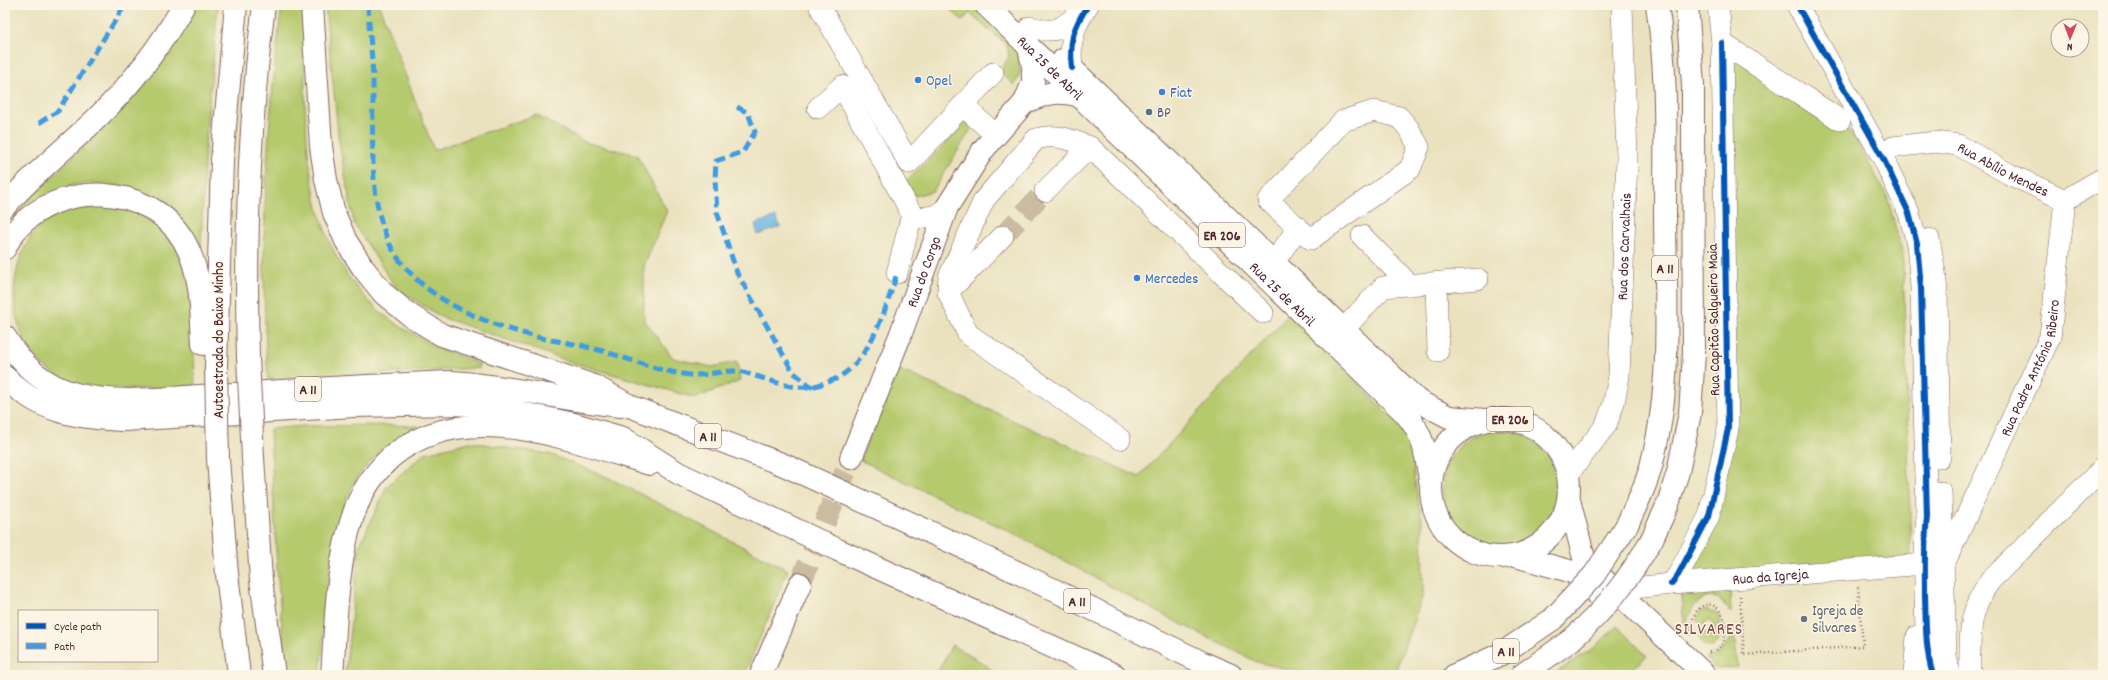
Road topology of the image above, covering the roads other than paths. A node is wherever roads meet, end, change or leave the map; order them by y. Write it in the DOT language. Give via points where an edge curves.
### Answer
graph roads {
  1 [pos="184,5"];
  2 [pos="236,5"];
  3 [pos="264,5"];
  4 [pos="312,5"];
  5 [pos="822,5"];
  6 [pos="986,5"];
  7 [pos="1006,5"];
  8 [pos="1622,5"];
  9 [pos="1658,5"];
  10 [pos="1687,5"];
  11 [pos="1718,5"];
  12 [pos="1797,5"];
  13 [pos="1814,5"];
  14 [pos="1087,6"];
  15 [pos="1029,38"];
  16 [pos="1722,43"];
  17 [pos="1072,68"];
  18 [pos="993,73"];
  19 [pos="1077,95"];
  20 [pos="1025,102"];
  21 [pos="963,106"];
  22 [pos="818,108"];
  23 [pos="1840,120"];
  24 [pos="998,133"];
  25 [pos="1090,146"];
  26 [pos="1893,147"];
  27 [pos="1024,153"];
  28 [pos="2103,178"];
  29 [pos="1045,191"];
  30 [pos="2065,200"];
  31 [pos="5,206"];
  32 [pos="947,207"];
  33 [pos="914,218"];
  34 [pos="1298,228"];
  35 [pos="1003,236"];
  36 [pos="1362,236"];
  37 [pos="5,248"];
  38 [pos="1274,262"];
  39 [pos="898,273"];
  40 [pos="1478,279"];
  41 [pos="1436,283"];
  42 [pos="1410,285"];
  43 [pos="948,292"];
  44 [pos="1263,313"];
  45 [pos="1344,330"];
  46 [pos="5,337"];
  47 [pos="1438,352"];
  48 [pos="216,368"];
  49 [pos="5,377"];
  50 [pos="632,407"];
  51 [pos="1485,420"];
  52 [pos="1120,439"];
  53 [pos="851,458"];
  54 [pos="2103,468"];
  55 [pos="678,473"];
  56 [pos="1569,473"];
  57 [pos="1430,481"];
  58 [pos="1569,500"];
  59 [pos="1515,556"];
  60 [pos="1934,565"];
  61 [pos="800,584"];
  62 [pos="1671,584"];
  63 [pos="1615,590"];
  64 [pos="1926,607"];
  65 [pos="764,674"];
  66 [pos="239,675"];
  67 [pos="274,675"];
  68 [pos="332,675"];
  69 [pos="1115,675"];
  70 [pos="1231,675"];
  71 [pos="1455,675"];
  72 [pos="1522,675"];
  73 [pos="1685,675"];
  74 [pos="1705,675"];
  75 [pos="1914,675"];
  76 [pos="1933,675"];
  77 [pos="1950,675"];
  78 [pos="1970,675"];
  1 -- 31 [label="main road" via="151,58 131,82"];
  2 -- 48 [label="main road, Autoestrada do Baixo Minho" via="222,160"];
  3 -- 67 [label="main road, Autoestrada do Baixo Minho, bridge" via="250,162 246,276 248,358 261,580"];
  4 -- 50 [label="main road, A 11" via="321,146 326,180 334,213 346,241 363,268 384,294 411,316 442,335 594,386"];
  5 -- 21 [label="street" via="820,7 908,163"];
  6 -- 15 [label="main road, Rua 25 de Abril / ER 206"];
  7 -- 15 [label="main road, Rua 25 de Abril / ER 206"];
  8 -- 56 [label="street, Rua dos Carvalhais" via="1627,157 1619,376 1614,403 1606,425"];
  9 -- 71 [label="main road, A 11, bridge" via="1665,108 1666,306 1663,398 1653,459 1643,492 1627,525 1594,574 1552,618 1501,654"];
  10 -- 72 [label="main road, bridge" via="1694,126 1692,384 1686,442 1668,504 1635,568 1598,616 1571,640"];
  11 -- 16 [label="street, Rua Capitão Salgueiro Maia"];
  12 -- 60 [label="street" via="1884,158 1909,213 1917,244 1921,287 1927,509"];
  13 -- 26 [label="street"];
  14 -- 15 [label="street" via="1062,29 1045,31"];
  14 -- 17 [label="street" via="1071,35"];
  15 -- 17 [label="main road, Rua 25 de Abril / ER 206"];
  15 -- 19 [label="main road, Rua 25 de Abril / ER 206"];
  15 -- 20 [label="main road, Rua do Corgo" via="1034,66 1033,82"];
  16 -- 23 [label="street"];
  16 -- 62 [label="street, Rua Capitão Salgueiro Maia" via="1728,429 1709,516"];
  17 -- 38 [label="main road, Rua 25 de Abril / ER 206"];
  18 -- 21 [label="street"];
  19 -- 20 [label="main road, Rua do Corgo" via="1061,91"];
  19 -- 57 [label="main road, Rua 25 de Abril / ER 206" via="1414,423 1426,446"];
  20 -- 24 [label="main road, Rua do Corgo"];
  21 -- 24 [label="street"];
  22 -- 33 [label="street" via="842,86"];
  24 -- 27 [label="street"];
  24 -- 32 [label="main road, Rua do Corgo" via="983,150"];
  25 -- 27 [label="street" via="1062,137 1047,136 1036,139"];
  25 -- 29 [label="street"];
  25 -- 44 [label="street"];
  26 -- 30 [label="street, Rua Abílio Mendes" via="1935,142 1958,145 2009,174"];
  26 -- 60 [label="street" via="1911,180 1924,213 1935,272"];
  27 -- 43 [label="street" via="984,200 949,277"];
  28 -- 30 [label="street"];
  30 -- 60 [label="street, Rua Padre António Ribeiro" via="2050,337"];
  32 -- 33 [label="street" via="937,215"];
  32 -- 53 [label="main road, Rua do Corgo" via="900,336"];
  33 -- 39 [label="street" via="907,231"];
  34 -- 34 [label="street" via="1268,200 1343,121 1374,111 1399,117 1419,147 1410,169 1311,239"];
  34 -- 38 [label="street"];
  35 -- 43 [label="street"];
  36 -- 42 [label="street"];
  37 -- 48 [label="main road" via="16,230 32,216 62,199 86,194 112,194 138,202 166,219 184,241 201,290 203,345"];
  38 -- 45 [label="main road, Rua 25 de Abril / ER 206"];
  40 -- 41 [label="street"];
  41 -- 42 [label="street"];
  41 -- 47 [label="street"];
  42 -- 45 [label="street" via="1383,287"];
  43 -- 52 [label="street" via="968,334"];
  45 -- 51 [label="main road, Rua 25 de Abril / ER 206" via="1418,401 1449,417"];
  46 -- 50 [label="main road, A 11" via="18,358 35,374 56,387 79,395 106,398 171,398 452,382 492,384 589,402"];
  48 -- 66 [label="main road, Autoestrada do Baixo Minho, bridge" via="218,459 226,574"];
  49 -- 55 [label="main road" via="27,396 47,408 71,416 94,419 124,420 354,406 488,406 574,424 623,438"];
  50 -- 70 [label="main road, A 11" via="784,465 1007,567"];
  51 -- 56 [label="main road, ER 206" via="1507,418 1528,424 1547,436 1561,452"];
  51 -- 57 [label="main road, ER 206" via="1465,428 1448,441 1436,460"];
  54 -- 78 [label="street" via="1981,593 1973,611"];
  55 -- 68 [label="main road" via="538,432 505,426 452,428 422,436 399,450 380,468 363,491 353,516 342,568"];
  55 -- 69 [label="main road" via="838,550"];
  56 -- 58 [label="main road, ER 206"];
  57 -- 59 [label="main road, ER 206" via="1432,503 1440,523 1454,540 1479,554 1493,557"];
  58 -- 59 [label="main road, ER 206" via="1563,520 1551,536 1534,549"];
  58 -- 63 [label="main road, ER 206" via="1585,562"];
  59 -- 73 [label="main road, ER 206" via="1573,572"];
  60 -- 62 [label="street, Rua da Igreja"];
  60 -- 64 [label="street"];
  60 -- 77 [label="street"];
  61 -- 65 [label="main road"];
  62 -- 63 [label="street, Rua da Igreja"];
  63 -- 74 [label="main road, ER 206"];
  64 -- 75 [label="street" via="1918,615"];
  64 -- 76 [label="street" via="1929,663"];
}
